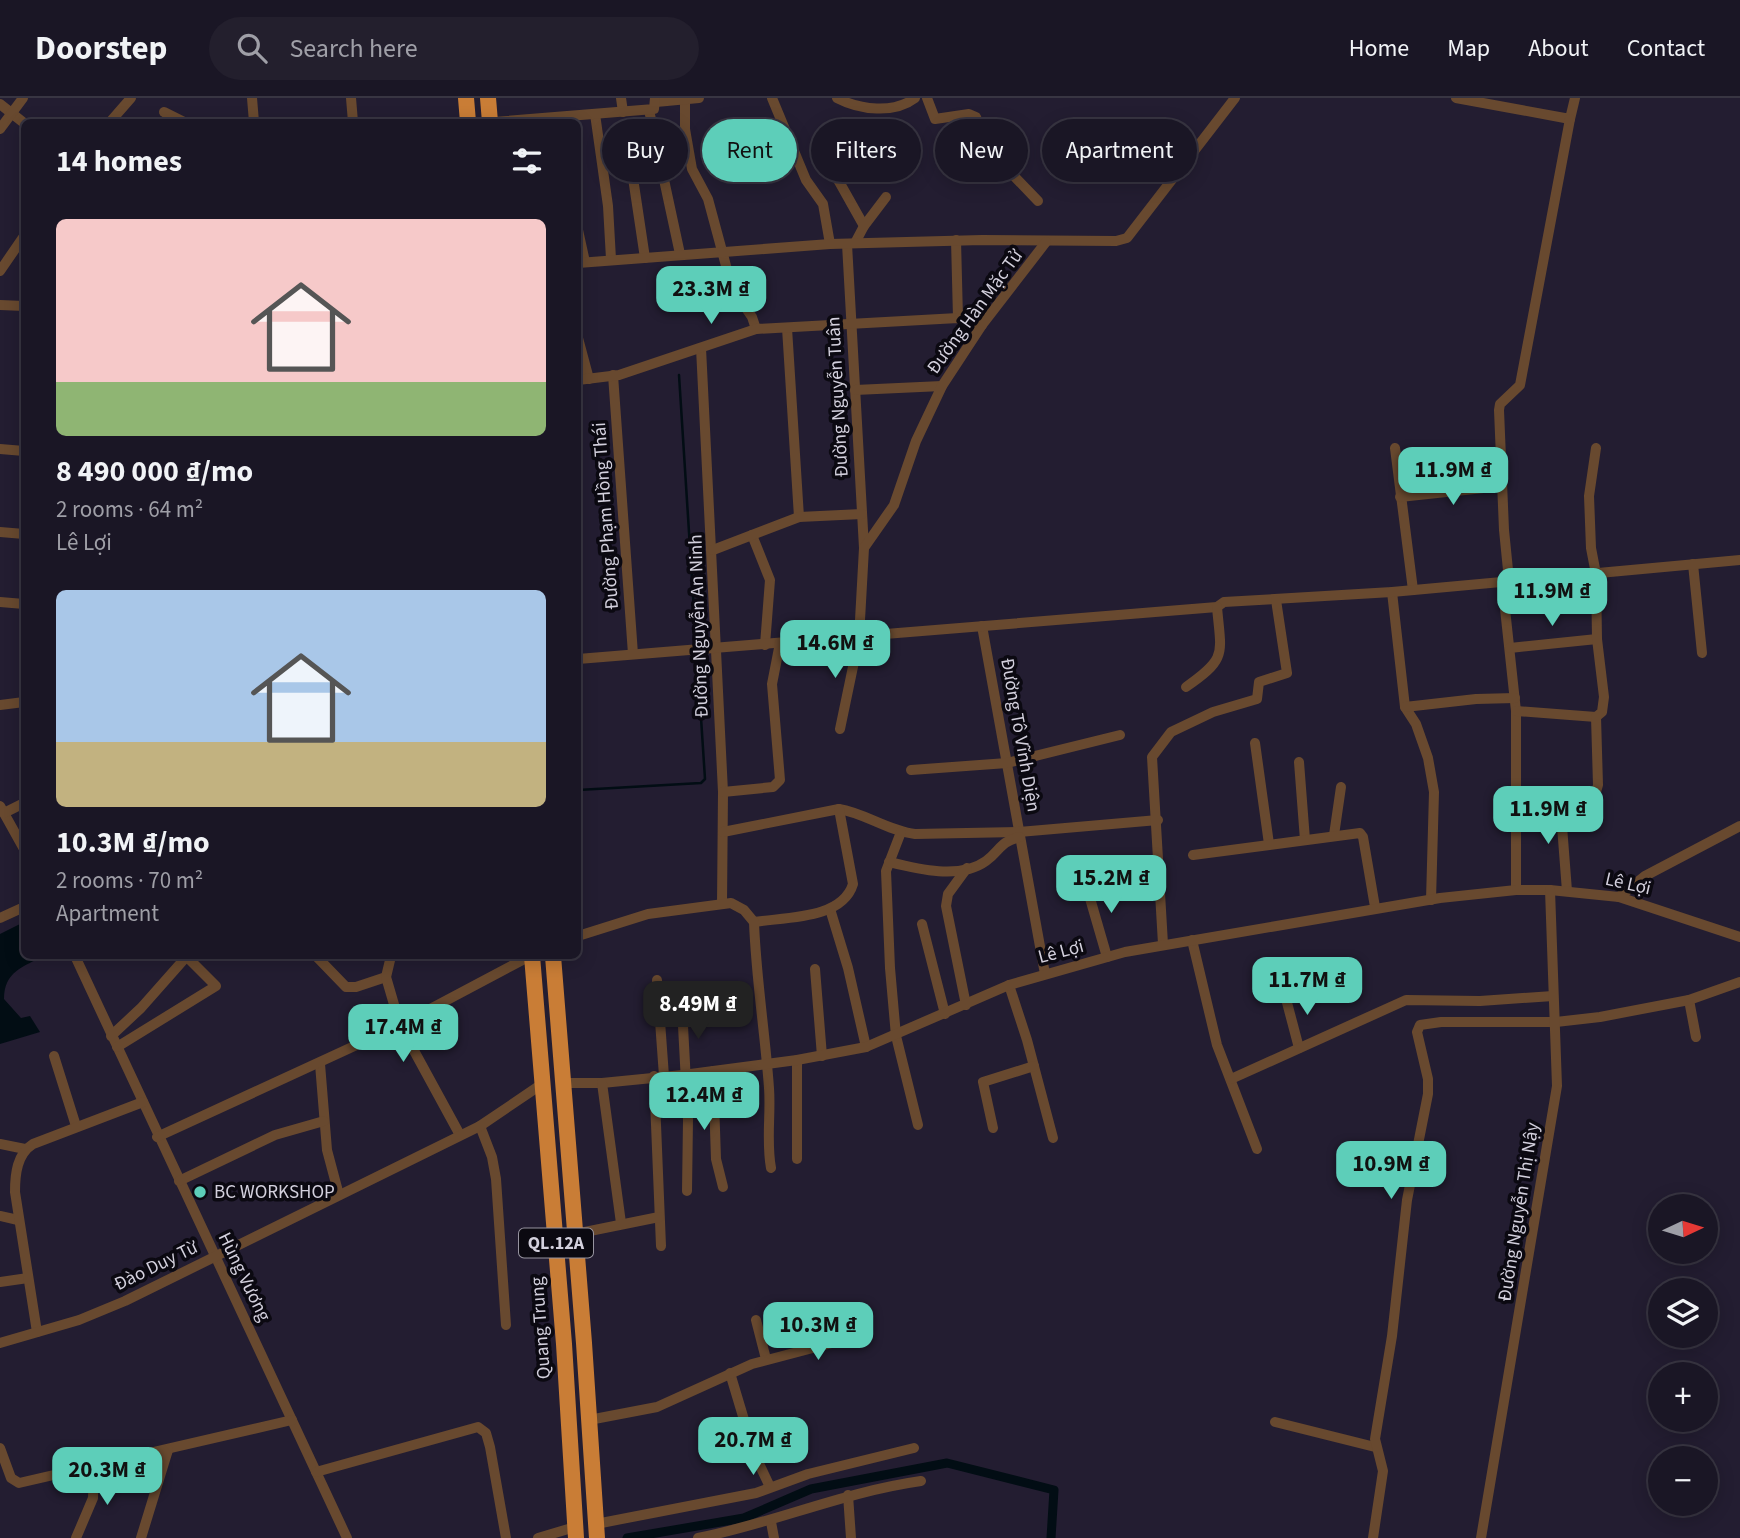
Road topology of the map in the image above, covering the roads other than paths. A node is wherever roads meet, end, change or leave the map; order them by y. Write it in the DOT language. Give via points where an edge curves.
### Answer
graph roads {
  1 [pos="23,98"];
  2 [pos="131,98"];
  3 [pos="252,98"];
  4 [pos="351,98"];
  5 [pos="466,98"];
  6 [pos="488,98"];
  7 [pos="621,98"];
  8 [pos="699,98"];
  9 [pos="772,98"];
  10 [pos="837,98"];
  11 [pos="915,98"];
  12 [pos="928,98"];
  13 [pos="1235,98"];
  14 [pos="1456,98"];
  15 [pos="1575,98"];
  16 [pos="685,100"];
  17 [pos="654,103"];
  18 [pos="0,104"];
  19 [pos="164,112"];
  20 [pos="623,112"];
  21 [pos="11,113"];
  22 [pos="595,114"];
  23 [pos="113,119"];
  24 [pos="178,119"];
  25 [pos="254,119"];
  26 [pos="353,119"];
  27 [pos="468,119"];
  28 [pos="492,119"];
  29 [pos="562,119"];
  30 [pos="1570,119"];
  31 [pos="21,120"];
  32 [pos="0,129"];
  33 [pos="634,182"];
  34 [pos="839,182"];
  35 [pos="886,197"];
  36 [pos="1038,201"];
  37 [pos="864,226"];
  38 [pos="21,240"];
  39 [pos="956,240"];
  40 [pos="1046,242"];
  41 [pos="830,244"];
  42 [pos="851,244"];
  43 [pos="722,251"];
  44 [pos="680,254"];
  45 [pos="645,258"];
  46 [pos="611,259"];
  47 [pos="581,262"];
  48 [pos="0,271"];
  49 [pos="0,305"];
  50 [pos="21,306"];
  51 [pos="958,318"];
  52 [pos="851,322"];
  53 [pos="982,326"];
  54 [pos="787,328"];
  55 [pos="756,329"];
  56 [pos="701,348"];
  57 [pos="613,376"];
  58 [pos="583,379"];
  59 [pos="942,386"];
  60 [pos="855,390"];
  61 [pos="1395,448"];
  62 [pos="1596,448"];
  63 [pos="0,449"];
  64 [pos="21,451"];
  65 [pos="1502,486"];
  66 [pos="1400,497"];
  67 [pos="862,514"];
  68 [pos="799,517"];
  69 [pos="0,532"];
  70 [pos="21,534"];
  71 [pos="752,535"];
  72 [pos="864,548"];
  73 [pos="713,550"];
  74 [pos="1740,560"];
  75 [pos="1693,565"];
  76 [pos="1596,574"];
  77 [pos="1506,580"];
  78 [pos="1413,590"];
  79 [pos="1392,592"];
  80 [pos="1276,600"];
  81 [pos="0,602"];
  82 [pos="21,604"];
  83 [pos="1217,607"];
  84 [pos="982,625"];
  85 [pos="859,638"];
  86 [pos="1597,639"];
  87 [pos="780,643"];
  88 [pos="765,645"];
  89 [pos="717,648"];
  90 [pos="1510,648"];
  91 [pos="1702,653"];
  92 [pos="633,654"];
  93 [pos="581,659"];
  94 [pos="1186,687"];
  95 [pos="1515,698"];
  96 [pos="21,702"];
  97 [pos="0,705"];
  98 [pos="1405,708"];
  99 [pos="1516,711"];
  100 [pos="1596,717"];
  101 [pos="841,729"];
  102 [pos="1120,735"];
  103 [pos="1255,743"];
  104 [pos="1007,762"];
  105 [pos="1299,762"];
  106 [pos="911,770"];
  107 [pos="1341,787"];
  108 [pos="723,792"];
  109 [pos="1560,800"];
  110 [pos="21,804"];
  111 [pos="1515,804"];
  112 [pos="839,809"];
  113 [pos="2,810"];
  114 [pos="1158,820"];
  115 [pos="1740,826"];
  116 [pos="723,832"];
  117 [pos="901,832"];
  118 [pos="20,833"];
  119 [pos="1020,834"];
  120 [pos="1334,835"];
  121 [pos="1305,840"];
  122 [pos="1269,844"];
  123 [pos="1193,855"];
  124 [pos="889,862"];
  125 [pos="967,868"];
  126 [pos="1085,881"];
  127 [pos="1516,890"];
  128 [pos="1550,890"];
  129 [pos="1567,891"];
  130 [pos="1619,897"];
  131 [pos="1431,900"];
  132 [pos="722,904"];
  133 [pos="1375,907"];
  134 [pos="21,908"];
  135 [pos="830,909"];
  136 [pos="0,918"];
  137 [pos="754,922"];
  138 [pos="922,924"];
  139 [pos="581,935"];
  140 [pos="1740,937"];
  141 [pos="1192,940"];
  142 [pos="1163,944"];
  143 [pos="1107,957"];
  144 [pos="76,959"];
  145 [pos="184,959"];
  146 [pos="190,959"];
  147 [pos="319,959"];
  148 [pos="390,959"];
  149 [pos="525,959"];
  150 [pos="531,959"];
  151 [pos="553,959"];
  152 [pos="815,969"];
  153 [pos="1045,974"];
  154 [pos="386,977"];
  155 [pos="657,980"];
  156 [pos="1740,982"];
  157 [pos="1009,985"];
  158 [pos="1285,995"];
  159 [pos="1553,996"];
  160 [pos="1689,1000"];
  161 [pos="966,1005"];
  162 [pos="682,1007"];
  163 [pos="945,1014"];
  164 [pos="1556,1022"];
  165 [pos="400,1025"];
  166 [pos="111,1036"];
  167 [pos="896,1036"];
  168 [pos="1696,1037"];
  169 [pos="866,1047"];
  170 [pos="117,1048"];
  171 [pos="1300,1048"];
  172 [pos="54,1056"];
  173 [pos="822,1056"];
  174 [pos="797,1060"];
  175 [pos="320,1064"];
  176 [pos="768,1064"];
  177 [pos="1034,1066"];
  178 [pos="713,1071"];
  179 [pos="683,1075"];
  180 [pos="659,1076"];
  181 [pos="1231,1079"];
  182 [pos="563,1083"];
  183 [pos="602,1083"];
  184 [pos="542,1084"];
  185 [pos="142,1102"];
  186 [pos="324,1121"];
  187 [pos="918,1125"];
  188 [pos="76,1126"];
  189 [pos="480,1126"];
  190 [pos="993,1128"];
  191 [pos="460,1135"];
  192 [pos="158,1137"];
  193 [pos="1053,1138"];
  194 [pos="0,1144"];
  195 [pos="25,1149"];
  196 [pos="1257,1149"];
  197 [pos="797,1159"];
  198 [pos="771,1168"];
  199 [pos="179,1181"];
  200 [pos="723,1187"];
  201 [pos="687,1191"];
  202 [pos="339,1195"];
  203 [pos="0,1216"];
  204 [pos="659,1217"];
  205 [pos="18,1220"];
  206 [pos="621,1223"];
  207 [pos="575,1234"];
  208 [pos="662,1246"];
  209 [pos="215,1257"];
  210 [pos="28,1278"];
  211 [pos="0,1282"];
  212 [pos="756,1320"];
  213 [pos="506,1325"];
  214 [pos="37,1332"];
  215 [pos="862,1335"];
  216 [pos="0,1343"];
  217 [pos="584,1343"];
  218 [pos="564,1344"];
  219 [pos="766,1359"];
  220 [pos="730,1373"];
  221 [pos="292,1420"];
  222 [pos="589,1420"];
  223 [pos="1275,1422"];
  224 [pos="1375,1447"];
  225 [pos="0,1448"];
  226 [pos="914,1448"];
  227 [pos="168,1450"];
  228 [pos="94,1465"];
  229 [pos="316,1472"];
  230 [pos="921,1481"];
  231 [pos="770,1487"];
  232 [pos="848,1494"];
  233 [pos="771,1522"];
  234 [pos="596,1531"];
  235 [pos="576,1532"];
  236 [pos="76,1538"];
  237 [pos="141,1538"];
  238 [pos="347,1538"];
  239 [pos="506,1538"];
  240 [pos="538,1538"];
  241 [pos="698,1538"];
  242 [pos="774,1538"];
  243 [pos="851,1538"];
  244 [pos="1373,1538"];
  245 [pos="1480,1538"];
  1 -- 21 [label="street"];
  2 -- 23 [label="street"];
  3 -- 25 [label="street"];
  4 -- 26 [label="street"];
  5 -- 27 [label="highway"];
  6 -- 28 [label="highway"];
  7 -- 20 [label="street"];
  8 -- 16 [label="street"];
  9 -- 41 [label="street" via="806,180 825,209"];
  10 -- 11 [label="street" via="851,106 894,108"];
  12 -- 36 [label="street" via="936,120 969,114 976,117 989,150"];
  13 -- 40 [label="street" via="1127,238 1101,243"];
  14 -- 30 [label="street"];
  15 -- 30 [label="street"];
  16 -- 17 [label="street"];
  16 -- 43 [label="street" via="692,169 708,199"];
  17 -- 20 [label="street"];
  17 -- 44 [label="street"];
  18 -- 21 [label="street"];
  19 -- 24 [label="street"];
  20 -- 22 [label="street"];
  21 -- 31 [label="street"];
  21 -- 32 [label="street"];
  22 -- 29 [label="street"];
  22 -- 46 [label="street"];
  30 -- 65 [label="street" via="1520,385 1500,404"];
  33 -- 45 [label="street"];
  34 -- 37 [label="street"];
  35 -- 37 [label="street"];
  37 -- 42 [label="street"];
  38 -- 48 [label="street"];
  39 -- 40 [label="street"];
  39 -- 42 [label="street"];
  39 -- 51 [label="street"];
  40 -- 53 [label="street, Đường Hàn Mặc Tử"];
  41 -- 42 [label="street"];
  41 -- 43 [label="street"];
  42 -- 52 [label="street, Đường Nguyễn Tuân"];
  43 -- 44 [label="street"];
  43 -- 55 [label="street" via="732,288"];
  44 -- 45 [label="street"];
  45 -- 46 [label="street"];
  46 -- 47 [label="street"];
  49 -- 50 [label="street"];
  51 -- 52 [label="street"];
  51 -- 53 [label="street"];
  52 -- 54 [label="street"];
  52 -- 60 [label="street, Đường Nguyễn Tuân"];
  53 -- 59 [label="street, Đường Hàn Mặc Tử"];
  54 -- 55 [label="street"];
  54 -- 68 [label="street"];
  55 -- 56 [label="street"];
  56 -- 57 [label="street"];
  56 -- 73 [label="street, Đường Nguyễn An Ninh"];
  57 -- 58 [label="street"];
  57 -- 92 [label="street, Đường Phạm Hồng Thái"];
  59 -- 60 [label="street"];
  59 -- 72 [label="street, Đường Hàn Mặc Tử" via="919,433 894,505"];
  60 -- 67 [label="street, Đường Nguyễn Tuân"];
  61 -- 66 [label="street"];
  62 -- 76 [label="street" via="1589,496"];
  63 -- 64 [label="street"];
  65 -- 66 [label="street"];
  65 -- 77 [label="street"];
  66 -- 78 [label="street"];
  67 -- 68 [label="street"];
  67 -- 72 [label="street, Đường Nguyễn Tuân"];
  68 -- 71 [label="street"];
  69 -- 70 [label="street"];
  71 -- 73 [label="street"];
  71 -- 88 [label="street" via="770,580"];
  72 -- 85 [label="street"];
  73 -- 89 [label="street, Đường Nguyễn An Ninh"];
  74 -- 75 [label="street"];
  75 -- 76 [label="street"];
  75 -- 91 [label="street"];
  76 -- 77 [label="street"];
  76 -- 86 [label="street"];
  77 -- 78 [label="street"];
  77 -- 90 [label="street"];
  78 -- 79 [label="street"];
  79 -- 80 [label="street"];
  79 -- 98 [label="street"];
  80 -- 83 [label="street" via="1224,602"];
  80 -- 114 [label="street" via="1287,673 1259,682 1257,699 1213,712 1168,735 1152,757"];
  81 -- 82 [label="street"];
  83 -- 84 [label="street"];
  83 -- 94 [label="street" via="1220,656 1209,671"];
  84 -- 85 [label="street"];
  84 -- 104 [label="street, Đường Tô Vĩnh Diện"];
  85 -- 87 [label="street"];
  85 -- 101 [label="street"];
  86 -- 90 [label="street"];
  86 -- 100 [label="street" via="1604,697 1603,709"];
  87 -- 88 [label="street"];
  87 -- 108 [label="street" via="772,684 780,780 773,787"];
  88 -- 89 [label="street"];
  89 -- 92 [label="street"];
  89 -- 108 [label="street, Đường Nguyễn An Ninh"];
  90 -- 95 [label="street"];
  92 -- 93 [label="street"];
  95 -- 98 [label="street"];
  95 -- 99 [label="street"];
  96 -- 97 [label="street"];
  98 -- 131 [label="street" via="1424,747 1434,792"];
  99 -- 100 [label="street"];
  99 -- 111 [label="street"];
  100 -- 109 [label="street" via="1596,792"];
  102 -- 104 [label="street"];
  103 -- 122 [label="street"];
  104 -- 106 [label="street"];
  104 -- 119 [label="street, Đường Tô Vĩnh Diện"];
  105 -- 121 [label="street"];
  107 -- 120 [label="street"];
  108 -- 116 [label="street, Đường Nguyễn An Ninh"];
  109 -- 111 [label="street"];
  109 -- 129 [label="street"];
  110 -- 113 [label="street"];
  111 -- 127 [label="street"];
  112 -- 116 [label="street"];
  112 -- 117 [label="street"];
  112 -- 135 [label="street" via="853,884"];
  113 -- 118 [label="street"];
  114 -- 119 [label="street"];
  114 -- 142 [label="street"];
  115 -- 130 [label="street" via="1645,876"];
  116 -- 132 [label="street, Đường Nguyễn An Ninh"];
  117 -- 119 [label="street"];
  117 -- 124 [label="street"];
  119 -- 125 [label="street" via="1005,841 986,861"];
  119 -- 153 [label="street, Đường Tô Vĩnh Diện"];
  120 -- 121 [label="street"];
  120 -- 133 [label="street" via="1362,834"];
  121 -- 122 [label="street"];
  122 -- 123 [label="street"];
  124 -- 125 [label="street" via="936,871"];
  124 -- 167 [label="street" via="886,883"];
  125 -- 161 [label="street" via="948,894 946,906"];
  126 -- 143 [label="street"];
  127 -- 128 [label="street, Lê Lợi"];
  127 -- 131 [label="street, Lê Lợi"];
  128 -- 129 [label="street, Lê Lợi"];
  128 -- 159 [label="street, Đường Nguyễn Thị Nậy"];
  129 -- 130 [label="street, Lê Lợi"];
  130 -- 140 [label="street, Lê Lợi"];
  131 -- 133 [label="street, Lê Lợi"];
  132 -- 137 [label="street" via="740,906"];
  132 -- 139 [label="street" via="648,914"];
  133 -- 141 [label="street, Lê Lợi"];
  134 -- 136 [label="street"];
  135 -- 137 [label="street"];
  135 -- 169 [label="street"];
  137 -- 176 [label="street"];
  138 -- 163 [label="street"];
  141 -- 142 [label="street, Lê Lợi"];
  141 -- 181 [label="street" via="1212,1027"];
  142 -- 143 [label="street, Lê Lợi"];
  143 -- 153 [label="street, Lê Lợi"];
  144 -- 166 [label="street, Hùng Vương"];
  145 -- 166 [label="street"];
  146 -- 170 [label="street" via="216,986"];
  147 -- 154 [label="street" via="346,987"];
  148 -- 154 [label="street"];
  149 -- 165 [label="street"];
  150 -- 184 [label="highway, Quang Trung / QL.12A"];
  151 -- 182 [label="highway, QL.12A"];
  152 -- 173 [label="street"];
  153 -- 157 [label="street, Lê Lợi"];
  154 -- 165 [label="street"];
  155 -- 180 [label="street"];
  156 -- 160 [label="street"];
  157 -- 161 [label="street, Lê Lợi"];
  157 -- 177 [label="street"];
  158 -- 171 [label="street"];
  159 -- 164 [label="street, Đường Nguyễn Thị Nậy"];
  159 -- 171 [label="street" via="1406,1000"];
  160 -- 164 [label="street"];
  160 -- 168 [label="street"];
  161 -- 163 [label="street, Lê Lợi"];
  162 -- 179 [label="street"];
  163 -- 167 [label="street, Lê Lợi"];
  164 -- 224 [label="street" via="1434,1022 1418,1028 1428,1094 1407,1200"];
  164 -- 245 [label="street, Đường Nguyễn Thị Nậy" via="1556,1101"];
  165 -- 175 [label="street"];
  165 -- 191 [label="street"];
  166 -- 170 [label="street, Hùng Vương"];
  167 -- 169 [label="street, Lê Lợi"];
  167 -- 187 [label="street"];
  169 -- 173 [label="street, Lê Lợi"];
  170 -- 185 [label="street, Hùng Vương"];
  171 -- 181 [label="street"];
  172 -- 188 [label="street"];
  173 -- 174 [label="street, Lê Lợi"];
  174 -- 176 [label="street, Lê Lợi"];
  174 -- 197 [label="street"];
  175 -- 186 [label="street"];
  175 -- 192 [label="street"];
  176 -- 178 [label="street, Lê Lợi"];
  176 -- 198 [label="street"];
  177 -- 190 [label="street" via="983,1082"];
  177 -- 193 [label="street"];
  178 -- 179 [label="street, Lê Lợi"];
  178 -- 200 [label="street" via="716,1159"];
  179 -- 180 [label="street, Lê Lợi"];
  179 -- 201 [label="street"];
  180 -- 183 [label="street, Lê Lợi"];
  180 -- 204 [label="street"];
  181 -- 196 [label="street"];
  182 -- 183 [label="street, Lê Lợi"];
  182 -- 184 [label="highway"];
  182 -- 207 [label="highway, QL.12A"];
  183 -- 206 [label="street"];
  184 -- 189 [label="street, Đào Duy Từ"];
  184 -- 218 [label="highway, Quang Trung / QL.12A"];
  185 -- 188 [label="street"];
  185 -- 192 [label="street, Hùng Vương"];
  186 -- 199 [label="street" via="275,1135"];
  186 -- 202 [label="street"];
  188 -- 195 [label="street"];
  189 -- 191 [label="street, Đào Duy Từ"];
  189 -- 213 [label="street" via="496,1179"];
  191 -- 202 [label="street, Đào Duy Từ"];
  192 -- 199 [label="street, Hùng Vương"];
  194 -- 195 [label="street"];
  195 -- 205 [label="street" via="15,1180"];
  199 -- 209 [label="street, Hùng Vương"];
  202 -- 209 [label="street, Đào Duy Từ"];
  203 -- 205 [label="street"];
  204 -- 206 [label="street"];
  204 -- 208 [label="street"];
  205 -- 210 [label="street"];
  206 -- 207 [label="street"];
  207 -- 217 [label="highway, QL.12A"];
  209 -- 214 [label="street, Đào Duy Từ" via="103,1311"];
  209 -- 221 [label="street, Hùng Vương"];
  210 -- 211 [label="street"];
  210 -- 214 [label="street"];
  212 -- 219 [label="street"];
  214 -- 216 [label="street, Đào Duy Từ"];
  215 -- 219 [label="street"];
  217 -- 218 [label="highway"];
  217 -- 222 [label="highway, QL.12A"];
  218 -- 235 [label="highway, Quang Trung / QL.12A"];
  219 -- 220 [label="street"];
  220 -- 222 [label="street" via="657,1407"];
  220 -- 231 [label="street" via="754,1453"];
  221 -- 227 [label="street"];
  221 -- 229 [label="street, Hùng Vương"];
  222 -- 234 [label="highway, QL.12A"];
  223 -- 224 [label="street"];
  224 -- 244 [label="street" via="1383,1471"];
  225 -- 228 [label="street" via="14,1483"];
  226 -- 231 [label="street"];
  227 -- 228 [label="street"];
  227 -- 237 [label="street"];
  228 -- 236 [label="street" via="93,1498"];
  229 -- 238 [label="street, Hùng Vương"];
  229 -- 239 [label="street" via="478,1427 491,1447"];
  230 -- 232 [label="street"];
  231 -- 234 [label="street"];
  232 -- 233 [label="street"];
  232 -- 243 [label="street"];
  233 -- 241 [label="street"];
  233 -- 242 [label="street"];
  235 -- 240 [label="street"];
}
